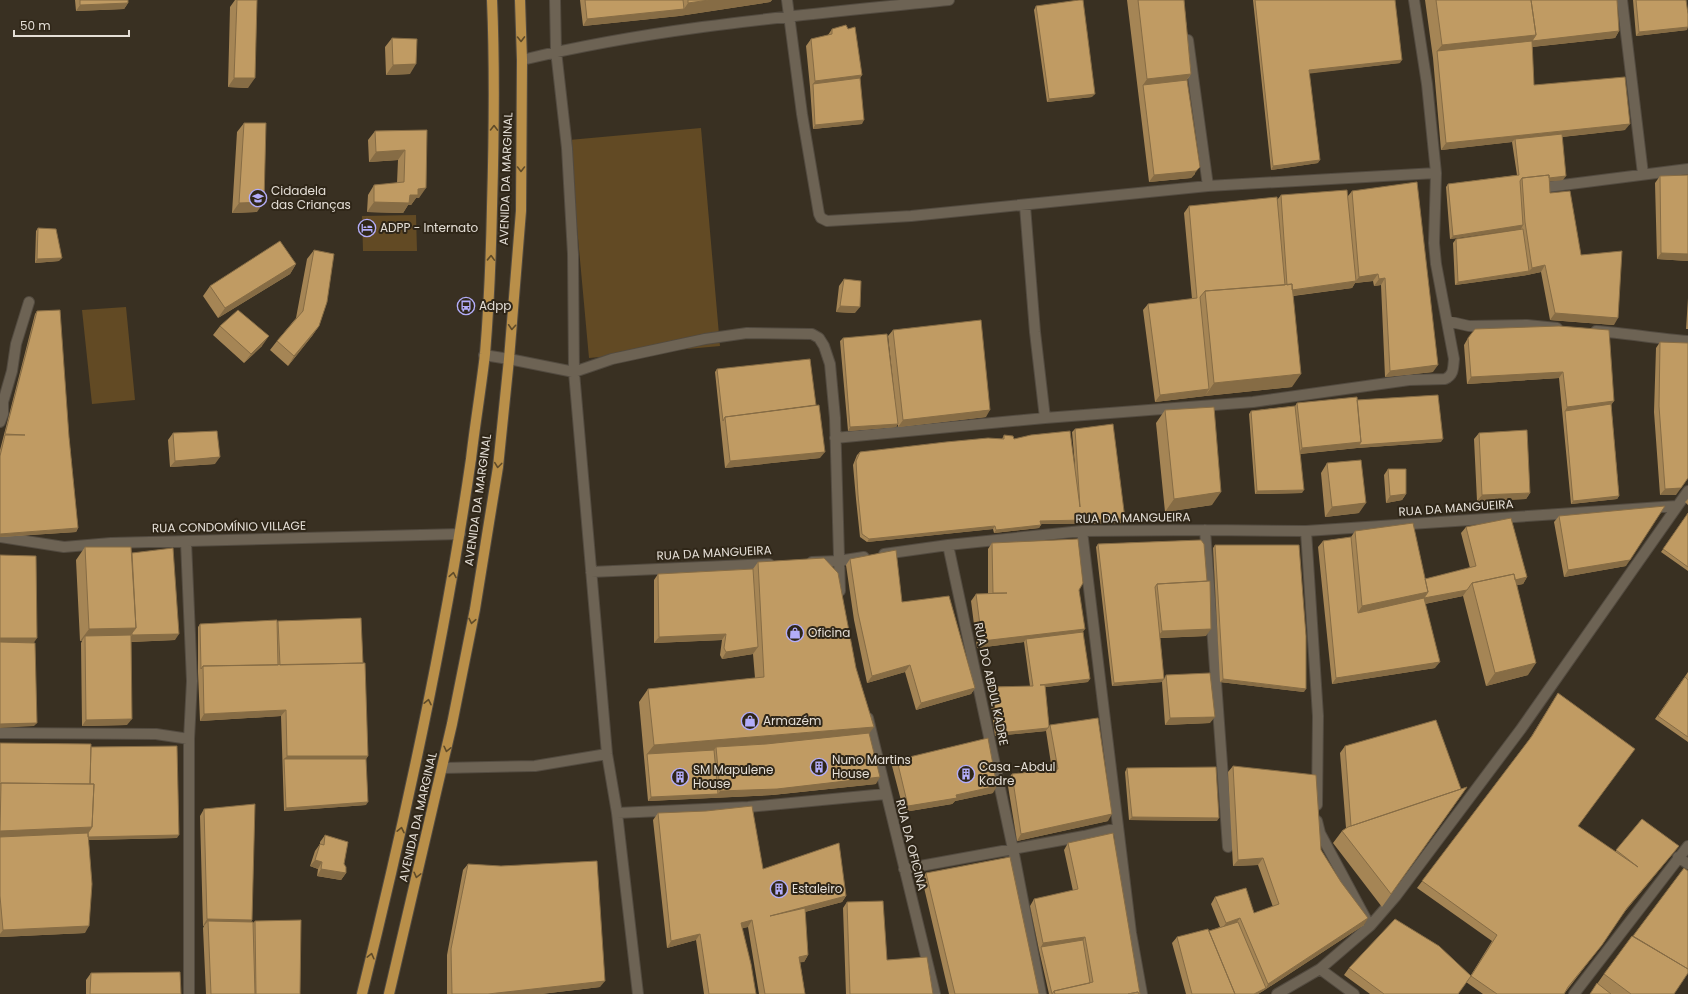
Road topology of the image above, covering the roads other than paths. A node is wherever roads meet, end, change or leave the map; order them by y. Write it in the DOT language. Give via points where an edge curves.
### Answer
graph roads {
  1 [pos="492,0"];
  2 [pos="520,0"];
  3 [pos="555,0"];
  4 [pos="787,0"];
  5 [pos="949,0"];
  6 [pos="1414,0"];
  7 [pos="1622,0"];
  8 [pos="790,17"];
  9 [pos="1186,31"];
  10 [pos="556,51"];
  11 [pos="522,60"];
  12 [pos="1688,169"];
  13 [pos="1436,173"];
  14 [pos="1643,174"];
  15 [pos="1208,186"];
  16 [pos="1547,187"];
  17 [pos="1025,206"];
  18 [pos="29,302"];
  19 [pos="1447,321"];
  20 [pos="1565,328"];
  21 [pos="1588,330"];
  22 [pos="1688,340"];
  23 [pos="484,355"];
  24 [pos="509,358"];
  25 [pos="574,372"];
  26 [pos="1045,418"];
  27 [pos="0,422"];
  28 [pos="835,438"];
  29 [pos="1688,491"];
  30 [pos="1677,506"];
  31 [pos="1205,530"];
  32 [pos="1082,531"];
  33 [pos="1306,531"];
  34 [pos="460,534"];
  35 [pos="0,538"];
  36 [pos="186,542"];
  37 [pos="948,545"];
  38 [pos="838,560"];
  39 [pos="798,562"];
  40 [pos="782,563"];
  41 [pos="591,572"];
  42 [pos="840,600"];
  43 [pos="866,712"];
  44 [pos="0,733"];
  45 [pos="189,739"];
  46 [pos="607,754"];
  47 [pos="442,768"];
  48 [pos="885,794"];
  49 [pos="617,813"];
  50 [pos="1117,828"];
  51 [pos="1688,846"];
  52 [pos="1228,847"];
  53 [pos="1013,849"];
  54 [pos="1678,857"];
  55 [pos="1688,864"];
  56 [pos="904,869"];
  57 [pos="1370,926"];
  58 [pos="1320,969"];
  59 [pos="189,994"];
  60 [pos="362,994"];
  61 [pos="389,994"];
  62 [pos="638,994"];
  63 [pos="934,994"];
  64 [pos="1041,994"];
  65 [pos="1142,994"];
  66 [pos="1277,994"];
  67 [pos="1354,994"];
  68 [pos="1574,994"];
  23 -- 1 [label="main road, AVENIDA DA MARGINAL, one-way" via="489,297 494,156 495,63"];
  2 -- 11 [label="main road, AVENIDA DA MARGINAL, one-way"];
  3 -- 10 [label="street"];
  4 -- 8 [label="street"];
  5 -- 8 [label="street"];
  6 -- 13 [label="street" via="1427,84"];
  7 -- 14 [label="street"];
  8 -- 10 [label="street" via="670,31"];
  8 -- 17 [label="street" via="802,114 819,214 822,218 827,221"];
  9 -- 15 [label="street"];
  10 -- 11 [label="street"];
  10 -- 25 [label="street" via="567,148 573,254"];
  11 -- 24 [label="main road, AVENIDA DA MARGINAL, one-way" via="521,211"];
  12 -- 14 [label="street"];
  13 -- 15 [label="street"];
  13 -- 19 [label="street" via="1434,243"];
  14 -- 16 [label="street"];
  15 -- 17 [label="street"];
  17 -- 26 [label="street"];
  18 -- 27 [label="street" via="16,344"];
  19 -- 20 [label="street" via="1470,326 1527,325"];
  19 -- 26 [label="street" via="1454,359 1453,372 1445,379 1409,380 1253,402"];
  21 -- 22 [label="street"];
  23 -- 24 [label="street"];
  23 -- 34 [label="main road, AVENIDA DA MARGINAL"];
  24 -- 25 [label="street"];
  24 -- 47 [label="main road, AVENIDA DA MARGINAL, one-way" via="498,467 475,609"];
  25 -- 28 [label="street" via="612,359 705,339 747,333 812,334 819,338 828,355"];
  25 -- 41 [label="street"];
  26 -- 28 [label="street"];
  28 -- 38 [label="street"];
  29 -- 30 [label="street"];
  30 -- 33 [label="street, RUA DA MANGUEIRA"];
  30 -- 57 [label="street" via="1521,728 1396,896"];
  31 -- 32 [label="street, RUA DA MANGUEIRA"];
  31 -- 33 [label="street, RUA DA MANGUEIRA"];
  31 -- 52 [label="street"];
  32 -- 37 [label="street, RUA DA MANGUEIRA"];
  32 -- 50 [label="street"];
  33 -- 57 [label="street" via="1318,716 1317,822 1320,833"];
  34 -- 36 [label="street, RUA CONDOMÍNIO VILLAGE"];
  60 -- 34 [label="main road, AVENIDA DA MARGINAL, one-way" via="417,756 444,628"];
  35 -- 36 [label="street, RUA CONDOMÍNIO VILLAGE" via="64,547 111,543"];
  36 -- 45 [label="street" via="192,681"];
  37 -- 38 [label="street, RUA DA MANGUEIRA"];
  37 -- 53 [label="street, RUA DO ABDUL KADRE"];
  38 -- 39 [label="street, RUA DA MANGUEIRA"];
  38 -- 42 [label="street"];
  40 -- 41 [label="street, RUA DA MANGUEIRA"];
  41 -- 46 [label="street"];
  43 -- 48 [label="street, RUA DA OFICINA"];
  44 -- 45 [label="street" via="156,734"];
  45 -- 59 [label="street"];
  46 -- 47 [label="street" via="535,766"];
  46 -- 49 [label="street"];
  47 -- 61 [label="main road, AVENIDA DA MARGINAL, one-way"];
  48 -- 49 [label="street" via="748,806"];
  48 -- 56 [label="street, RUA DA OFICINA"];
  49 -- 62 [label="street"];
  50 -- 53 [label="street"];
  50 -- 65 [label="street"];
  51 -- 54 [label="street"];
  53 -- 56 [label="street"];
  53 -- 64 [label="street, RUA DO ABDUL KADRE"];
  54 -- 55 [label="street"];
  54 -- 68 [label="street"];
  56 -- 63 [label="street, RUA DA OFICINA"];
  57 -- 58 [label="street"];
  58 -- 66 [label="street"];
  58 -- 67 [label="street"];
}
